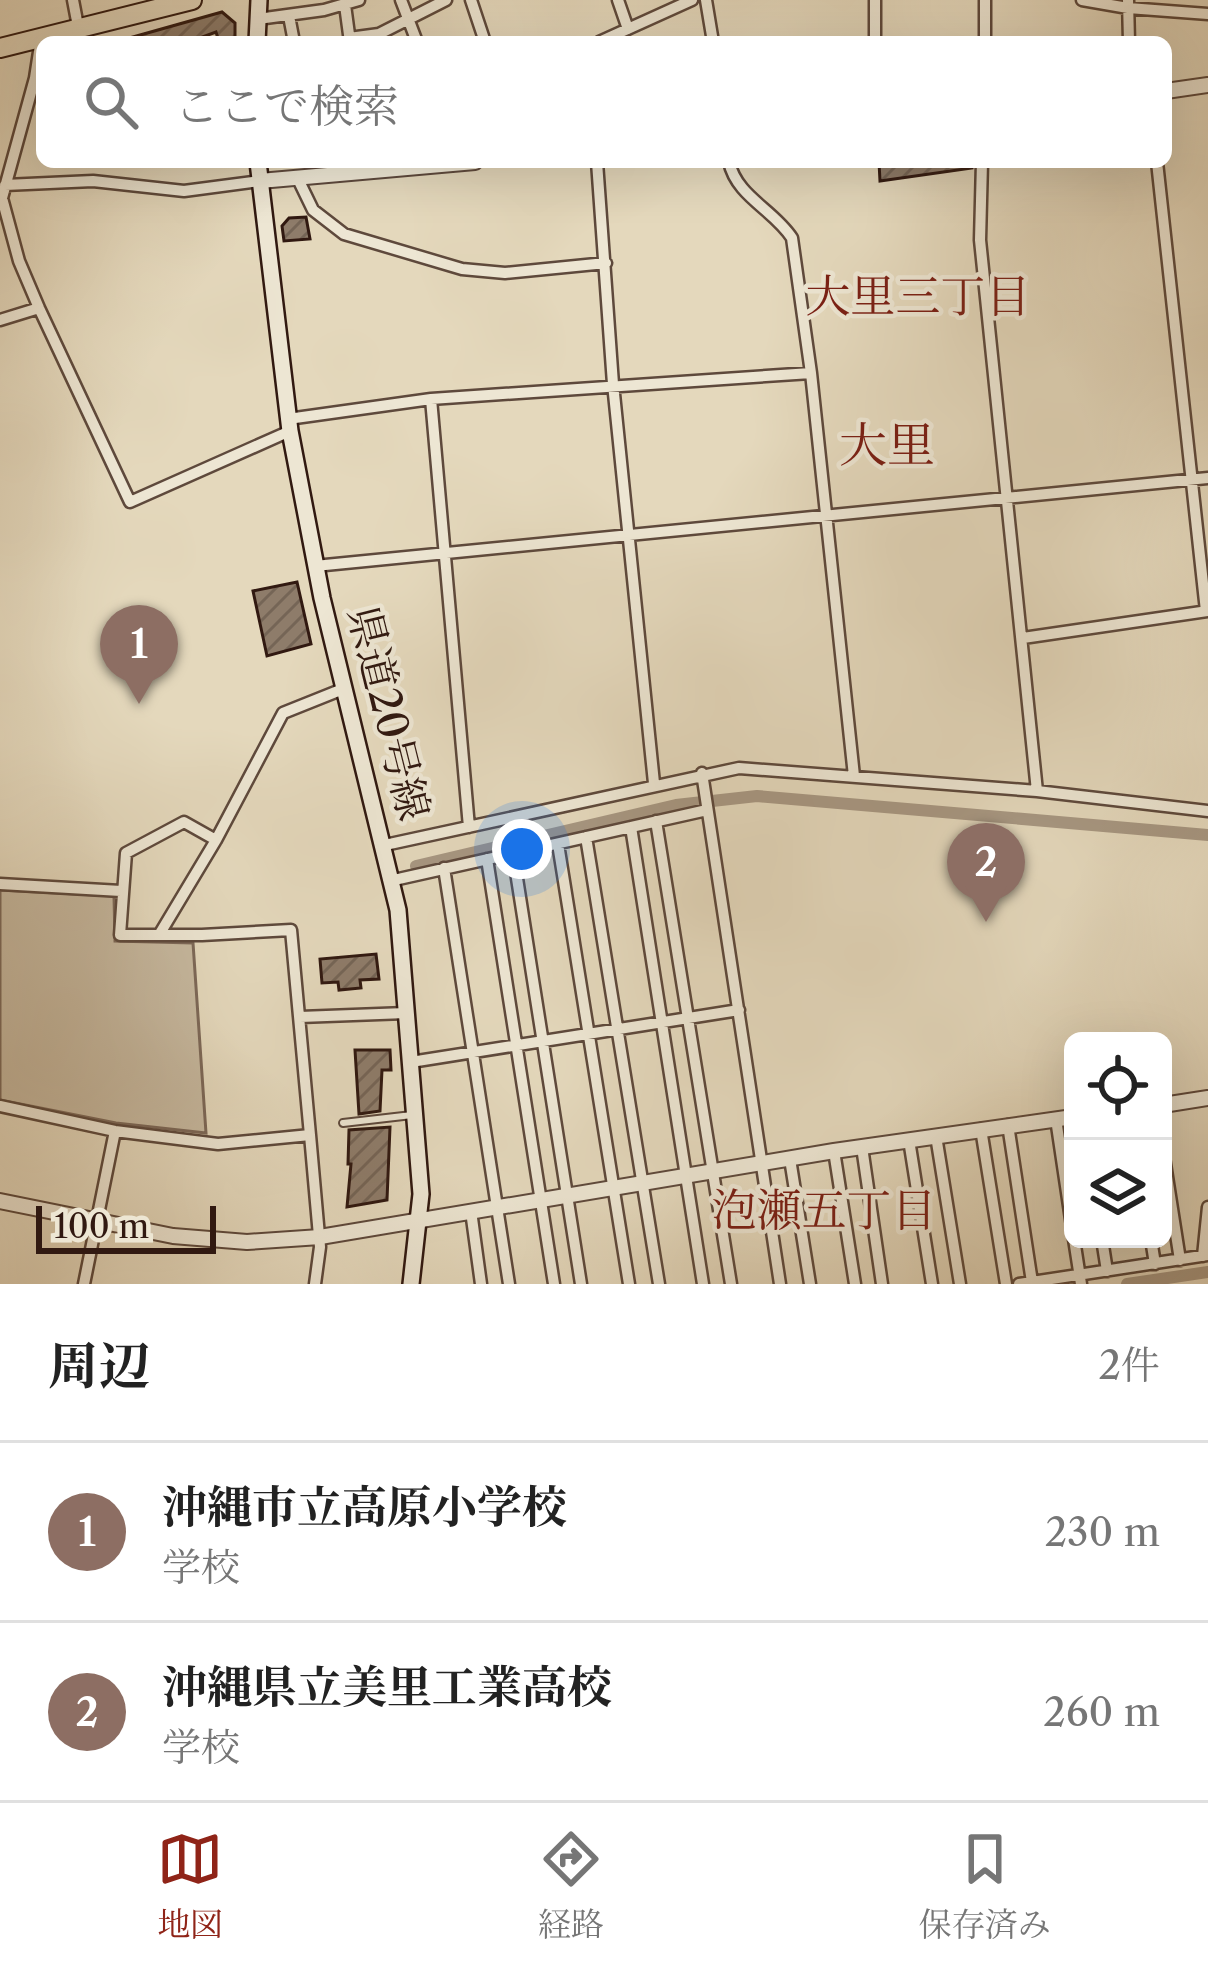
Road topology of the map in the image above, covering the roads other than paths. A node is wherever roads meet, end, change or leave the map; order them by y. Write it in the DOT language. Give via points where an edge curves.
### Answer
graph roads {
  1 [pos="73,0"];
  2 [pos="191,0"];
  3 [pos="259,0"];
  4 [pos="359,0"];
  5 [pos="401,0"];
  6 [pos="446,0"];
  7 [pos="471,0"];
  8 [pos="618,0"];
  9 [pos="692,0"];
  10 [pos="706,0"];
  11 [pos="875,0"];
  12 [pos="986,0"];
  13 [pos="1082,0"];
  14 [pos="1128,4"];
  15 [pos="345,5"];
  16 [pos="1208,14"];
  17 [pos="289,16"];
  18 [pos="410,18"];
  19 [pos="258,19"];
  20 [pos="628,29"];
  21 [pos="80,36"];
  22 [pos="257,36"];
  23 [pos="293,36"];
  24 [pos="349,36"];
  25 [pos="369,36"];
  26 [pos="415,36"];
  27 [pos="482,36"];
  28 [pos="612,36"];
  29 [pos="711,36"];
  30 [pos="875,36"];
  31 [pos="985,36"];
  32 [pos="1129,36"];
  33 [pos="36,40"];
  34 [pos="0,48"];
  35 [pos="36,72"];
  36 [pos="1208,85"];
  37 [pos="1172,90"];
  38 [pos="259,168"];
  39 [pos="330,168"];
  40 [pos="598,168"];
  41 [pos="732,168"];
  42 [pos="982,168"];
  43 [pos="1158,168"];
  44 [pos="297,177"];
  45 [pos="4,179"];
  46 [pos="260,181"];
  47 [pos="606,262"];
  48 [pos="39,308"];
  49 [pos="0,320"];
  50 [pos="811,373"];
  51 [pos="613,384"];
  52 [pos="431,399"];
  53 [pos="289,425"];
  54 [pos="1201,478"];
  55 [pos="1006,500"];
  56 [pos="824,518"];
  57 [pos="629,534"];
  58 [pos="444,554"];
  59 [pos="315,566"];
  60 [pos="1207,611"];
  61 [pos="1023,638"];
  62 [pos="344,689"];
  63 [pos="703,773"];
  64 [pos="854,776"];
  65 [pos="654,783"];
  66 [pos="1036,791"];
  67 [pos="707,810"];
  68 [pos="1208,811"];
  69 [pos="656,821"];
  70 [pos="469,827"];
  71 [pos="631,827"];
  72 [pos="586,837"];
  73 [pos="216,840"];
  74 [pos="558,844"];
  75 [pos="385,845"];
  76 [pos="513,853"];
  77 [pos="487,859"];
  78 [pos="444,868"];
  79 [pos="394,880"];
  80 [pos="0,884"];
  81 [pos="121,891"];
  82 [pos="159,935"];
  83 [pos="739,1010"];
  84 [pos="406,1013"];
  85 [pos="300,1018"];
  86 [pos="689,1020"];
  87 [pos="663,1024"];
  88 [pos="617,1031"];
  89 [pos="590,1036"];
  90 [pos="544,1043"];
  91 [pos="518,1047"];
  92 [pos="472,1054"];
  93 [pos="411,1062"];
  94 [pos="1208,1098"];
  95 [pos="1172,1104"];
  96 [pos="0,1106"];
  97 [pos="415,1115"];
  98 [pos="1064,1118"];
  99 [pos="1056,1119"];
  100 [pos="343,1123"];
  101 [pos="1008,1125"];
  102 [pos="981,1129"];
  103 [pos="115,1131"];
  104 [pos="310,1135"];
  105 [pos="936,1136"];
  106 [pos="909,1140"];
  107 [pos="862,1147"];
  108 [pos="833,1151"];
  109 [pos="790,1159"];
  110 [pos="762,1164"];
  111 [pos="1064,1171"];
  112 [pos="714,1173"];
  113 [pos="688,1178"];
  114 [pos="642,1184"];
  115 [pos="615,1188"];
  116 [pos="568,1196"];
  117 [pos="542,1200"];
  118 [pos="0,1201"];
  119 [pos="497,1206"];
  120 [pos="1208,1207"];
  121 [pos="1172,1209"];
  122 [pos="471,1211"];
  123 [pos="418,1220"];
  124 [pos="96,1221"];
  125 [pos="320,1237"];
  126 [pos="1076,1248"];
  127 [pos="1103,1248"];
  128 [pos="1152,1248"];
  129 [pos="1206,1255"];
  130 [pos="1180,1260"];
  131 [pos="1155,1264"];
  132 [pos="1107,1271"];
  133 [pos="1080,1280"];
  134 [pos="1025,1283"];
  135 [pos="84,1284"];
  136 [pos="314,1284"];
  137 [pos="411,1284"];
  138 [pos="482,1284"];
  139 [pos="509,1284"];
  140 [pos="554,1284"];
  141 [pos="581,1284"];
  142 [pos="629,1284"];
  143 [pos="659,1284"];
  144 [pos="703,1284"];
  145 [pos="731,1284"];
  146 [pos="780,1284"];
  147 [pos="810,1284"];
  148 [pos="855,1284"];
  149 [pos="882,1284"];
  150 [pos="932,1284"];
  151 [pos="960,1284"];
  152 [pos="1006,1284"];
  1 -- 21 [label="street"];
  2 -- 21 [label="highway"];
  3 -- 19 [label="main road"];
  4 -- 15 [label="street"];
  5 -- 18 [label="street"];
  6 -- 18 [label="street"];
  7 -- 27 [label="street"];
  8 -- 20 [label="street"];
  9 -- 20 [label="street"];
  10 -- 29 [label="street"];
  11 -- 30 [label="street"];
  12 -- 31 [label="street"];
  13 -- 14 [label="street"];
  14 -- 16 [label="street"];
  14 -- 32 [label="street"];
  15 -- 17 [label="street"];
  15 -- 24 [label="street"];
  17 -- 19 [label="street"];
  17 -- 23 [label="street"];
  18 -- 25 [label="street"];
  18 -- 26 [label="street"];
  19 -- 22 [label="main road"];
  20 -- 28 [label="street"];
  33 -- 34 [label="highway"];
  35 -- 45 [label="street"];
  36 -- 37 [label="street"];
  38 -- 46 [label="main road, 県道20号線"];
  39 -- 44 [label="street"];
  40 -- 47 [label="street"];
  41 -- 50 [label="street" via="741,189 792,238"];
  42 -- 55 [label="street" via="980,240"];
  43 -- 54 [label="street"];
  44 -- 46 [label="street"];
  44 -- 47 [label="street" via="313,210 344,234 462,269 505,273"];
  45 -- 46 [label="street" via="184,190"];
  45 -- 48 [label="street" via="5,212"];
  46 -- 53 [label="main road, 県道20号線"];
  47 -- 51 [label="street"];
  48 -- 49 [label="street"];
  48 -- 53 [label="street" via="130,502"];
  50 -- 51 [label="street"];
  50 -- 56 [label="street"];
  51 -- 52 [label="street"];
  51 -- 57 [label="street"];
  52 -- 53 [label="street"];
  52 -- 58 [label="street"];
  53 -- 59 [label="main road, 県道20号線"];
  54 -- 55 [label="street"];
  54 -- 60 [label="street"];
  55 -- 56 [label="street"];
  55 -- 61 [label="street"];
  56 -- 57 [label="street"];
  56 -- 64 [label="street"];
  57 -- 58 [label="street"];
  57 -- 65 [label="street"];
  58 -- 59 [label="street"];
  58 -- 70 [label="street"];
  59 -- 62 [label="main road, 県道20号線"];
  60 -- 61 [label="street"];
  61 -- 66 [label="street"];
  62 -- 73 [label="street" via="283,713"];
  62 -- 75 [label="main road, 県道20号線"];
  63 -- 64 [label="street"];
  63 -- 65 [label="street"];
  63 -- 67 [label="street"];
  64 -- 66 [label="street"];
  65 -- 70 [label="street"];
  66 -- 68 [label="street"];
  67 -- 69 [label="street"];
  67 -- 83 [label="street"];
  69 -- 71 [label="street"];
  69 -- 86 [label="street"];
  70 -- 75 [label="street"];
  71 -- 72 [label="street"];
  71 -- 87 [label="street"];
  72 -- 74 [label="street"];
  72 -- 88 [label="street"];
  73 -- 81 [label="street" via="184,822 127,853"];
  73 -- 82 [label="street"];
  74 -- 76 [label="street"];
  74 -- 89 [label="street"];
  75 -- 79 [label="main road, 県道20号線"];
  76 -- 77 [label="street"];
  76 -- 90 [label="street"];
  77 -- 78 [label="street"];
  77 -- 91 [label="street"];
  78 -- 79 [label="street"];
  78 -- 92 [label="street"];
  79 -- 84 [label="main road, 県道20号線"];
  80 -- 81 [label="street"];
  81 -- 82 [label="street" via="120,935"];
  82 -- 85 [label="street" via="292,929"];
  83 -- 86 [label="street"];
  83 -- 110 [label="street"];
  84 -- 85 [label="street"];
  84 -- 93 [label="main road, 県道20号線"];
  85 -- 104 [label="street"];
  86 -- 87 [label="street"];
  86 -- 112 [label="street"];
  87 -- 88 [label="street"];
  87 -- 113 [label="street"];
  88 -- 89 [label="street"];
  88 -- 114 [label="street"];
  89 -- 90 [label="street"];
  89 -- 115 [label="street"];
  90 -- 91 [label="street"];
  90 -- 116 [label="street"];
  91 -- 92 [label="street"];
  91 -- 117 [label="street"];
  92 -- 93 [label="street"];
  92 -- 119 [label="street"];
  93 -- 97 [label="main road, 県道20号線"];
  94 -- 95 [label="street"];
  96 -- 103 [label="street"];
  97 -- 100 [label="lane"];
  97 -- 123 [label="main road, 県道20号線"];
  98 -- 99 [label="street"];
  99 -- 101 [label="street"];
  99 -- 111 [label="street"];
  101 -- 102 [label="street"];
  101 -- 134 [label="street"];
  102 -- 105 [label="street"];
  102 -- 152 [label="street"];
  103 -- 104 [label="street" via="218,1144"];
  103 -- 124 [label="street"];
  104 -- 125 [label="street"];
  105 -- 106 [label="street"];
  105 -- 151 [label="street"];
  106 -- 107 [label="street"];
  106 -- 150 [label="street"];
  107 -- 108 [label="street"];
  107 -- 149 [label="street"];
  108 -- 109 [label="street"];
  108 -- 148 [label="street"];
  109 -- 110 [label="street"];
  109 -- 147 [label="street"];
  110 -- 112 [label="street"];
  110 -- 146 [label="street"];
  112 -- 113 [label="street"];
  112 -- 145 [label="street"];
  113 -- 114 [label="street"];
  113 -- 144 [label="street"];
  114 -- 115 [label="street"];
  114 -- 143 [label="street"];
  115 -- 116 [label="street"];
  115 -- 142 [label="street"];
  116 -- 117 [label="street"];
  116 -- 141 [label="street"];
  117 -- 119 [label="street"];
  117 -- 140 [label="street"];
  118 -- 124 [label="street"];
  119 -- 122 [label="street"];
  119 -- 139 [label="street"];
  120 -- 129 [label="street"];
  121 -- 130 [label="street"];
  122 -- 123 [label="street"];
  122 -- 138 [label="street"];
  123 -- 125 [label="street"];
  123 -- 137 [label="main road, 県道20号線"];
  124 -- 125 [label="street" via="247,1242"];
  124 -- 135 [label="street"];
  125 -- 136 [label="street"];
  126 -- 133 [label="street"];
  127 -- 132 [label="street"];
  128 -- 131 [label="street"];
  129 -- 130 [label="street"];
  130 -- 131 [label="street"];
  131 -- 132 [label="street"];
  132 -- 133 [label="street"];
  133 -- 134 [label="street"];
}
